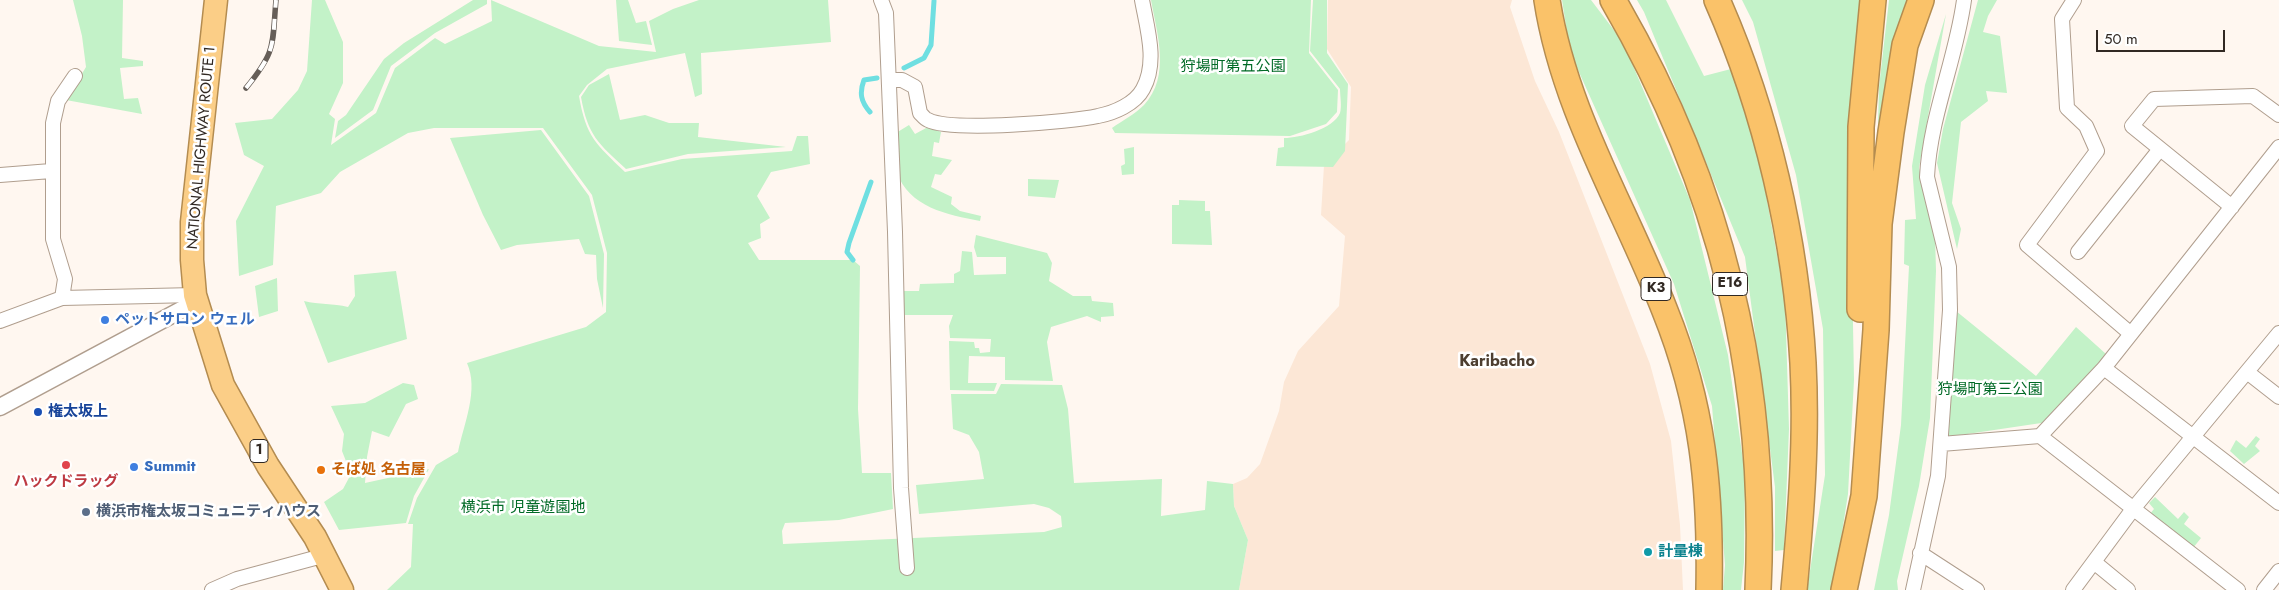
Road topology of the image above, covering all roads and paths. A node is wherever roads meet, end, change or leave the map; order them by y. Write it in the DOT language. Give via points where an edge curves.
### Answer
graph roads {
  1 [pos="216,0"];
  2 [pos="881,0"];
  3 [pos="1142,0"];
  4 [pos="1547,0"];
  5 [pos="1613,0"];
  6 [pos="1717,0"];
  7 [pos="1873,0"];
  8 [pos="1921,0"];
  9 [pos="1964,0"];
  10 [pos="2074,0"];
  11 [pos="76,76"];
  12 [pos="889,80"];
  13 [pos="2279,115"];
  14 [pos="2279,147"];
  15 [pos="2160,149"];
  16 [pos="52,170"];
  17 [pos="0,175"];
  18 [pos="2232,207"];
  19 [pos="2078,252"];
  20 [pos="62,298"];
  21 [pos="195,298"];
  22 [pos="0,321"];
  23 [pos="2279,333"];
  24 [pos="2131,334"];
  25 [pos="2104,368"];
  26 [pos="2246,372"];
  27 [pos="2279,397"];
  28 [pos="0,407"];
  29 [pos="2040,436"];
  30 [pos="2194,437"];
  31 [pos="1941,444"];
  32 [pos="2279,503"];
  33 [pos="2133,509"];
  34 [pos="1920,553"];
  35 [pos="326,555"];
  36 [pos="2094,562"];
  37 [pos="907,568"];
  38 [pos="2279,571"];
  39 [pos="212,590"];
  40 [pos="342,590"];
  41 [pos="1709,590"];
  42 [pos="1758,590"];
  43 [pos="1794,590"];
  44 [pos="1842,590"];
  45 [pos="1913,590"];
  46 [pos="1977,590"];
  47 [pos="2073,590"];
  48 [pos="2128,590"];
  49 [pos="2238,590"];
  50 [pos="2264,590"];
  1 -- 21 [label="highway, NATIONAL HIGHWAY ROUTE 1 / 1" via="192,222"];
  2 -- 12 [label="street" via="886,14"];
  3 -- 12 [label="street" via="1151,52 1149,73 1142,90 1126,106 1099,116 1008,125 948,125 929,121 920,113 914,87 902,80"];
  4 -- 41 [label="highway, K3" via="1576,109 1666,312 1687,376 1702,438 1710,524"];
  5 -- 42 [label="highway, E16" via="1668,103 1696,168 1718,236 1746,362 1756,442 1760,533"];
  6 -- 43 [label="highway" via="1762,124 1776,178 1798,298 1804,431"];
  7 -- 44 [label="highway" via="1861,127 1860,439"];
  8 -- 44 [label="highway" via="1905,45 1891,132 1880,224 1864,496"];
  9 -- 31 [label="street" via="1936,116 1927,177 1948,261 1950,289"];
  10 -- 24 [label="street" via="2062,19 2067,108 2086,126 2097,151 2027,245"];
  11 -- 16 [label="street" via="58,102 53,122"];
  12 -- 37 [label="street"];
  13 -- 15 [label="street" via="2253,96 2154,99 2132,126"];
  14 -- 18 [label="street"];
  15 -- 18 [label="street"];
  15 -- 19 [label="street"];
  16 -- 17 [label="street"];
  16 -- 20 [label="street" via="53,240 65,279"];
  18 -- 24 [label="street"];
  20 -- 21 [label="street"];
  20 -- 22 [label="street"];
  21 -- 28 [label="street"];
  21 -- 35 [label="highway, NATIONAL HIGHWAY ROUTE 1 / 1" via="223,385 268,466"];
  23 -- 26 [label="street"];
  24 -- 25 [label="street"];
  25 -- 29 [label="street"];
  25 -- 30 [label="street"];
  26 -- 27 [label="street"];
  26 -- 30 [label="street"];
  29 -- 31 [label="street"];
  29 -- 33 [label="street"];
  30 -- 32 [label="street"];
  30 -- 33 [label="street"];
  31 -- 34 [label="street" via="1938,476"];
  33 -- 36 [label="street"];
  33 -- 49 [label="street"];
  34 -- 45 [label="street"];
  34 -- 46 [label="street"];
  35 -- 39 [label="street" via="237,579"];
  35 -- 40 [label="highway, NATIONAL HIGHWAY ROUTE 1 / 1"];
  36 -- 47 [label="street"];
  36 -- 48 [label="street"];
  38 -- 50 [label="street"];
}
